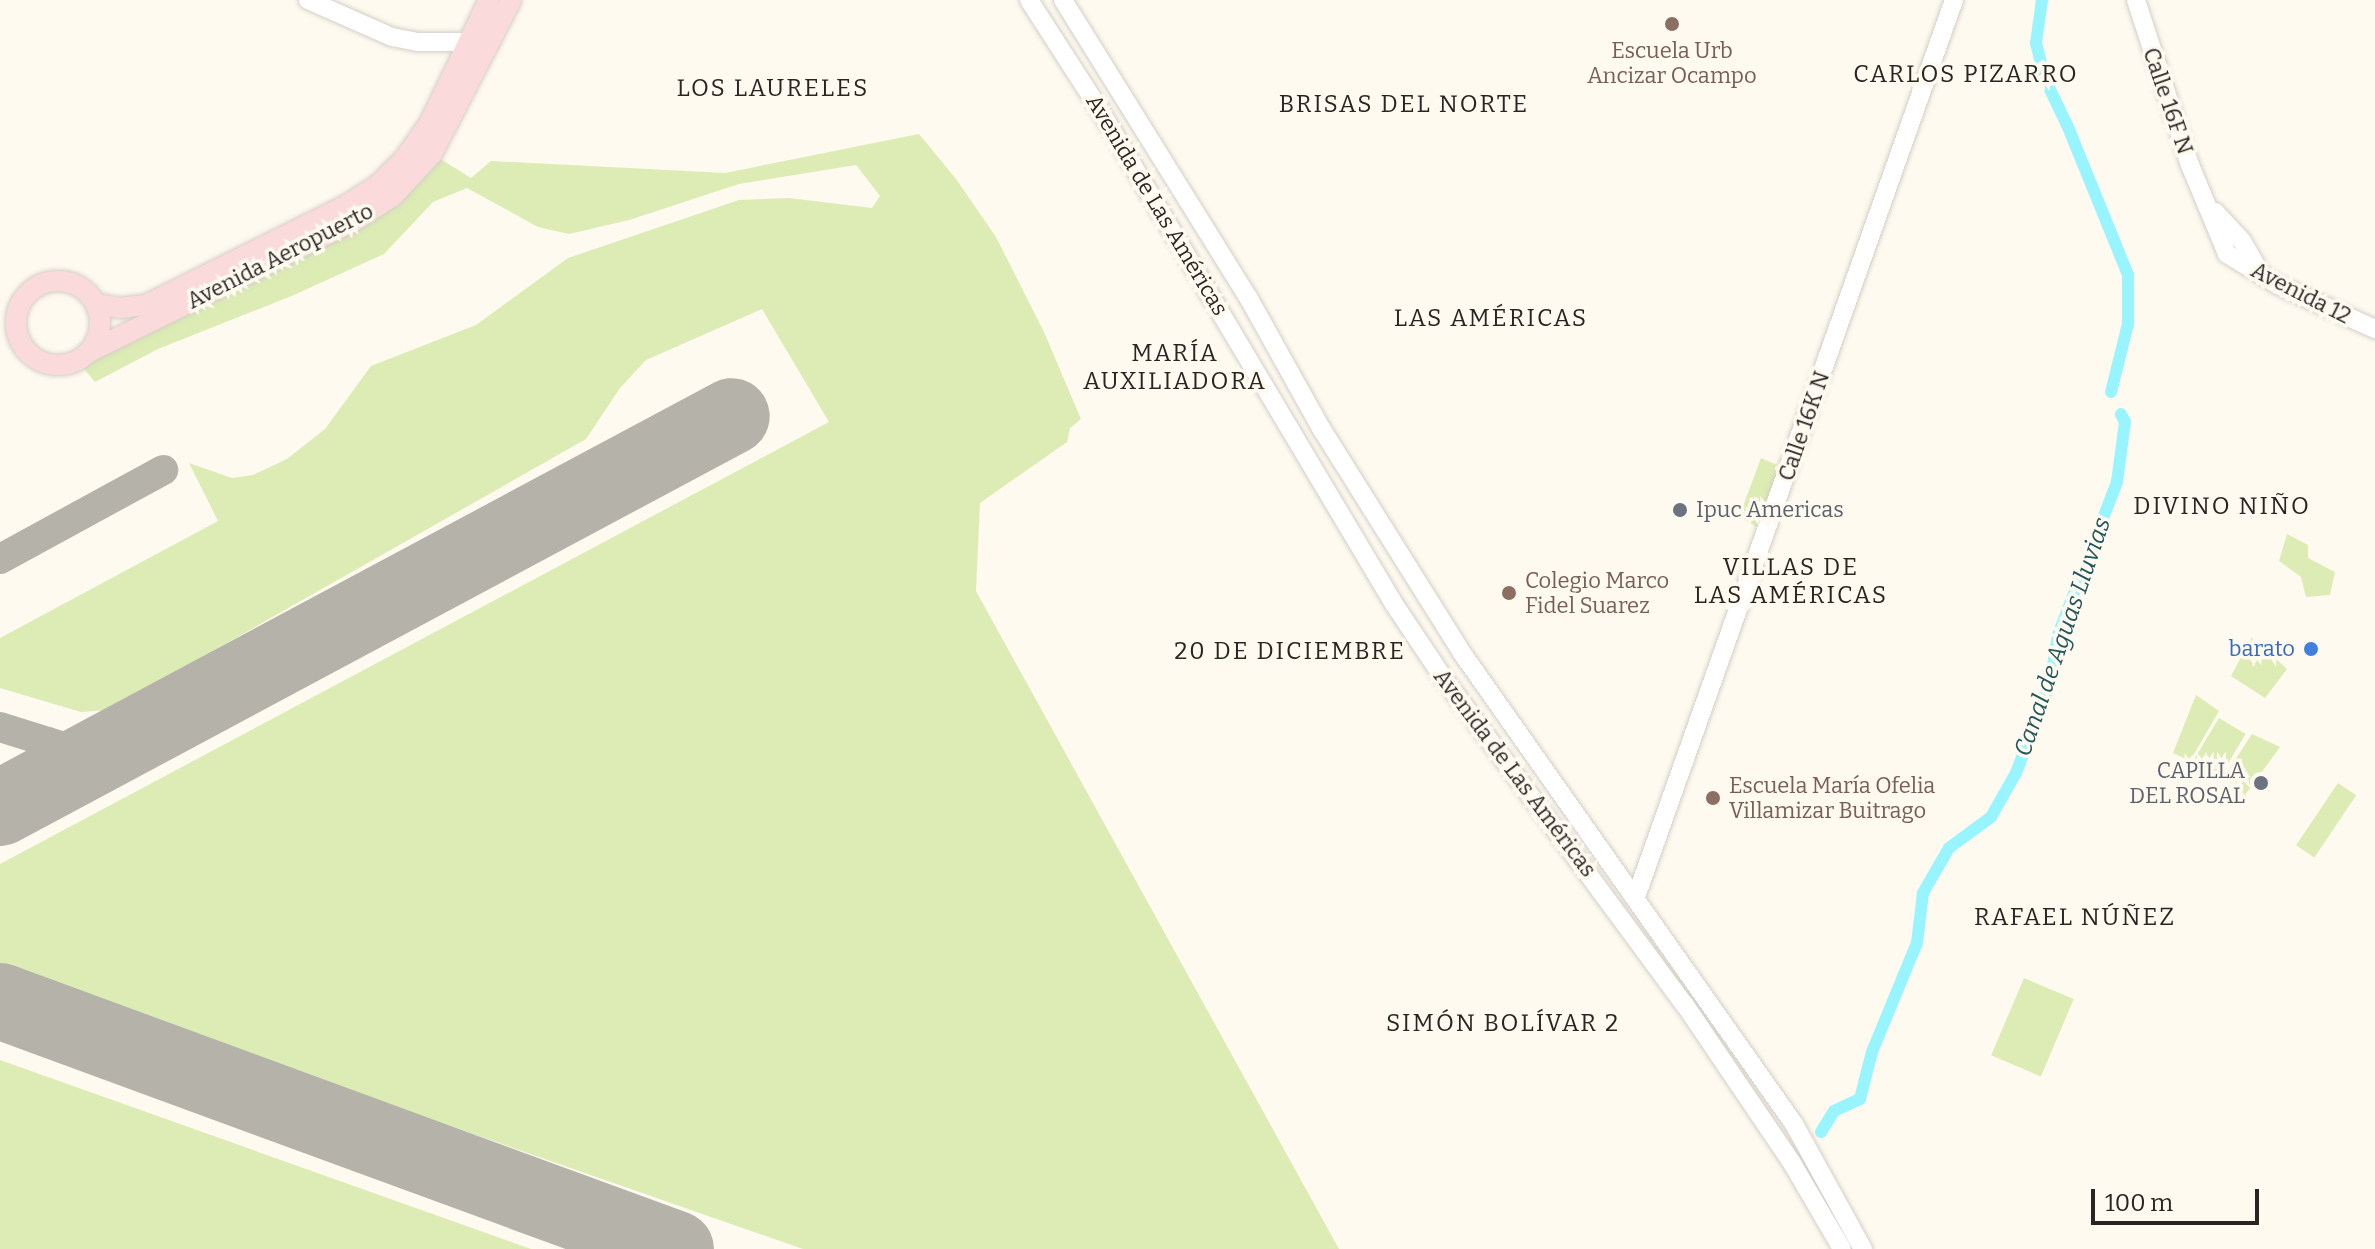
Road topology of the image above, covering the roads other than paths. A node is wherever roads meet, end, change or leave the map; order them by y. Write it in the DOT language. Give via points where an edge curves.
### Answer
graph roads {
  1 [pos="308,0"];
  2 [pos="489,0"];
  3 [pos="511,0"];
  4 [pos="1029,0"];
  5 [pos="1063,0"];
  6 [pos="1954,0"];
  7 [pos="2136,0"];
  8 [pos="476,49"];
  9 [pos="2232,246"];
  10 [pos="96,304"];
  11 [pos="2375,329"];
  12 [pos="89,352"];
  13 [pos="1462,653"];
  14 [pos="1442,676"];
  15 [pos="1489,691"];
  16 [pos="1472,717"];
  17 [pos="1636,897"];
  18 [pos="1794,1124"];
  19 [pos="1774,1138"];
  20 [pos="1809,1148"];
  21 [pos="1792,1163"];
  22 [pos="1842,1249"];
  23 [pos="1863,1249"];
  1 -- 8 [label="main road" via="392,37"];
  2 -- 8 [label="main road, Avenida Aeropuerto"];
  3 -- 8 [label="main road, Avenida Aeropuerto"];
  4 -- 14 [label="main road, Avenida de Las Américas" via="1106,120 1336,511"];
  5 -- 13 [label="main road, Avenida de Las Américas"];
  6 -- 17 [label="main road, Calle 16K N"];
  7 -- 9 [label="main road, Calle 16F N" via="2205,201"];
  8 -- 10 [label="main road, Avenida Aeropuerto" via="415,145 365,195 146,305"];
  8 -- 12 [label="main road, Avenida Aeropuerto" via="432,154 393,196 354,221"];
  9 -- 11 [label="main road, Avenida 12" via="2261,274"];
  10 -- 12 [label="main road" via="100,330"];
  10 -- 12 [label="main road" via="80,287 54,281 30,292 17,315 20,341 38,360 64,365"];
  13 -- 14 [label="main road" via="1455,672"];
  13 -- 15 [label="main road, Avenida de Las Américas"];
  14 -- 16 [label="main road, Avenida de Las Américas"];
  15 -- 16 [label="main road" via="1474,695"];
  15 -- 17 [label="main road, Avenida de Las Américas"];
  16 -- 19 [label="main road, Avenida de Las Américas" via="1626,923"];
  17 -- 18 [label="main road, Avenida de Las Américas"];
  18 -- 19 [label="main road" via="1788,1136"];
  18 -- 20 [label="main road, Avenida de Las Américas"];
  19 -- 21 [label="main road, Avenida de Las Américas"];
  20 -- 21 [label="main road" via="1797,1151"];
  20 -- 23 [label="main road, Avenida de Las Américas"];
  21 -- 22 [label="main road, Avenida de Las Américas"];
}
